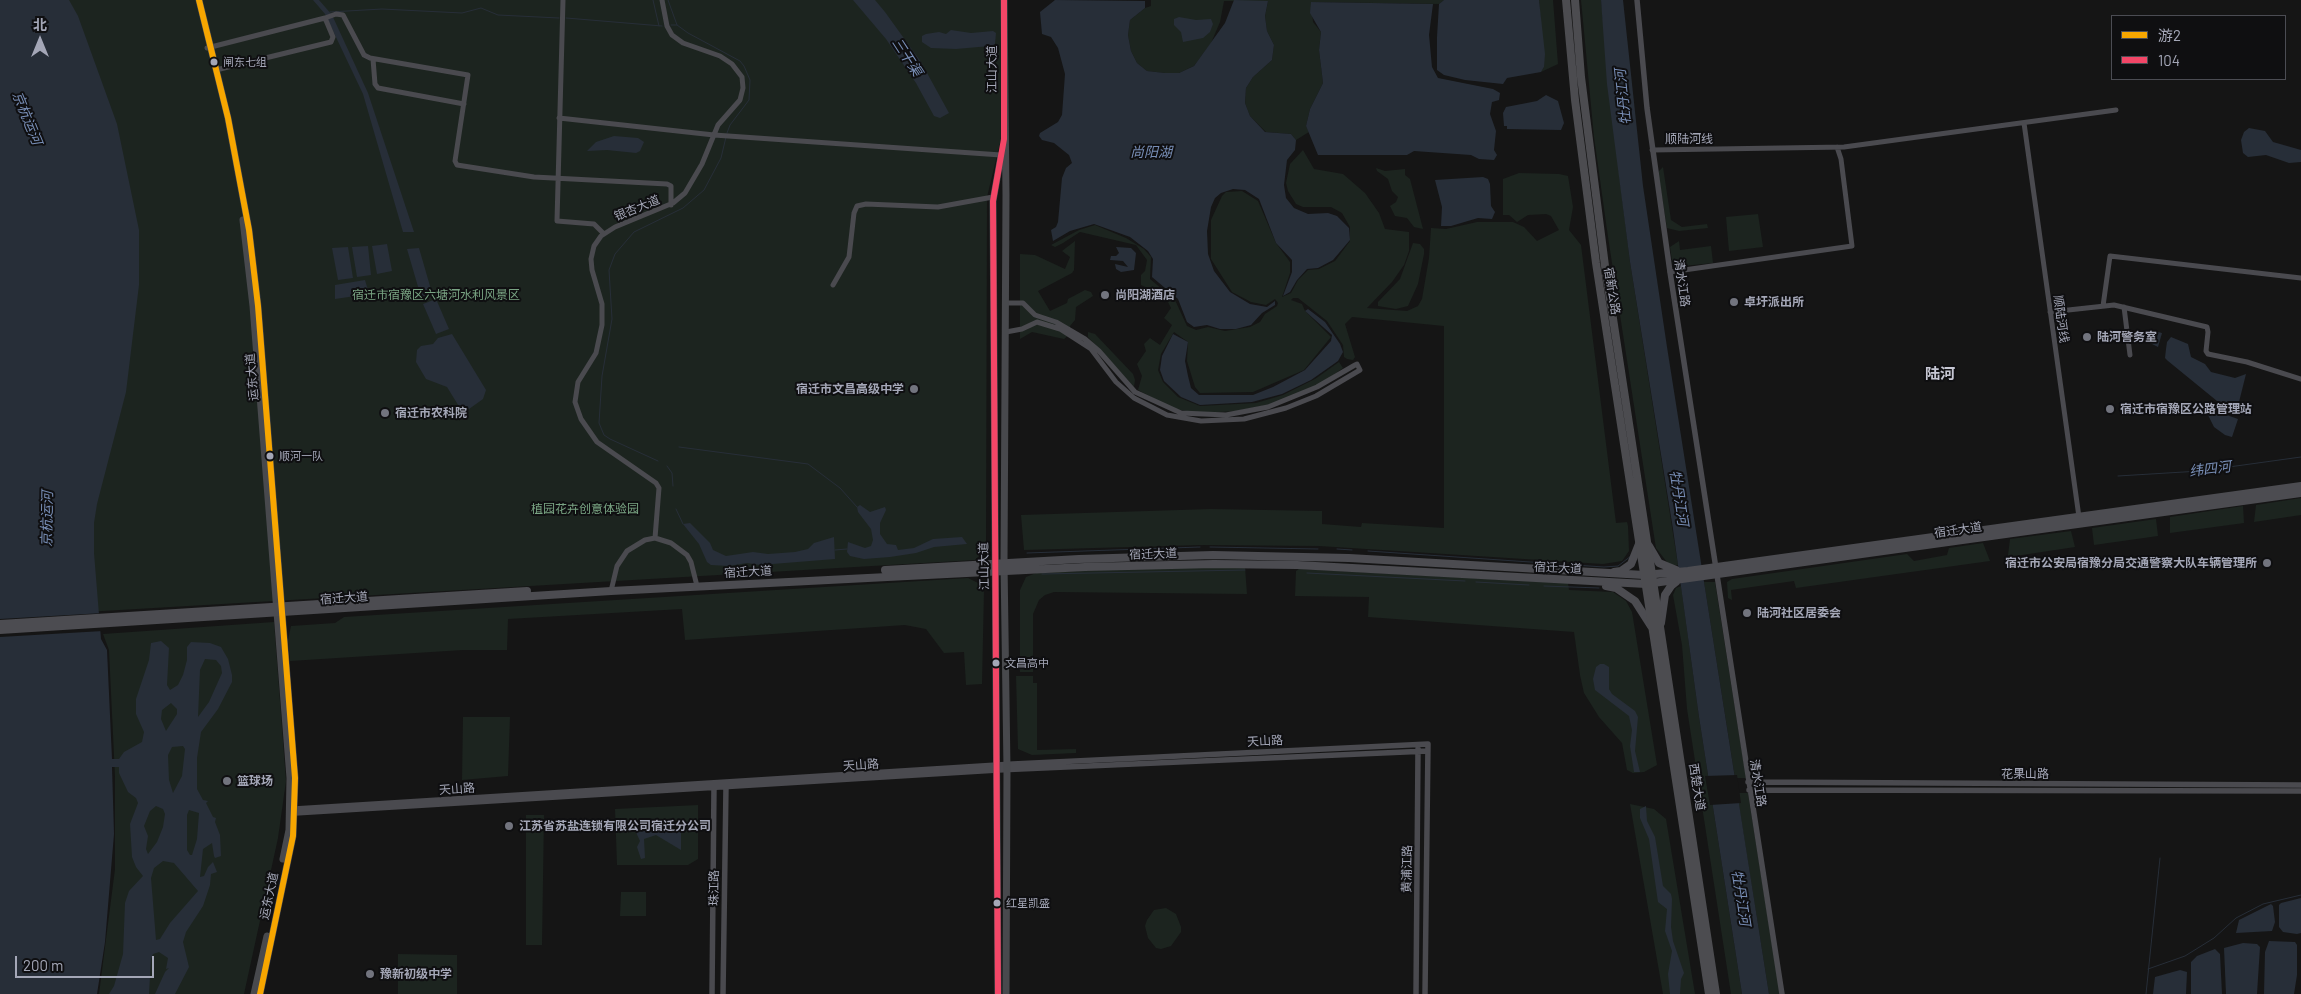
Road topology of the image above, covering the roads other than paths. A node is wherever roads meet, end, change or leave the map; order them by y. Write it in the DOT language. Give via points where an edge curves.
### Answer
graph roads {
  1 [pos="194,0"];
  2 [pos="199,0"];
  3 [pos="563,0"];
  4 [pos="662,0"];
  5 [pos="1004,0"];
  6 [pos="1566,0"];
  7 [pos="1575,0"];
  8 [pos="1637,0"];
  9 [pos="325,18"];
  10 [pos="209,48"];
  11 [pos="373,59"];
  12 [pos="216,70"];
  13 [pos="464,104"];
  14 [pos="2116,110"];
  15 [pos="559,118"];
  16 [pos="2024,123"];
  17 [pos="715,136"];
  18 [pos="1004,139"];
  19 [pos="1837,147"];
  20 [pos="1652,150"];
  21 [pos="1002,155"];
  22 [pos="557,177"];
  23 [pos="994,197"];
  24 [pos="671,204"];
  25 [pos="604,234"];
  26 [pos="1670,272"];
  27 [pos="2301,278"];
  28 [pos="833,285"];
  29 [pos="1006,303"];
  30 [pos="2103,306"];
  31 [pos="2124,307"];
  32 [pos="2050,312"];
  33 [pos="1006,332"];
  34 [pos="2130,355"];
  35 [pos="2301,379"];
  36 [pos="2301,486"];
  37 [pos="2301,493"];
  38 [pos="2079,517"];
  39 [pos="655,538"];
  40 [pos="1639,542"];
  41 [pos="1648,543"];
  42 [pos="1004,566"];
  43 [pos="995,567"];
  44 [pos="1688,571"];
  45 [pos="1714,572"];
  46 [pos="1609,573"];
  47 [pos="1653,574"];
  48 [pos="1644,575"];
  49 [pos="1579,580"];
  50 [pos="1682,580"];
  51 [pos="697,583"];
  52 [pos="1654,583"];
  53 [pos="1646,584"];
  54 [pos="612,588"];
  55 [pos="279,610"];
  56 [pos="0,624"];
  57 [pos="1656,626"];
  58 [pos="0,630"];
  59 [pos="1418,747"];
  60 [pos="1428,748"];
  61 [pos="998,767"];
  62 [pos="1007,767"];
  63 [pos="1748,782"];
  64 [pos="2301,785"];
  65 [pos="714,786"];
  66 [pos="726,786"];
  67 [pos="1749,790"];
  68 [pos="2301,791"];
  69 [pos="295,811"];
  70 [pos="254,994"];
  71 [pos="260,994"];
  72 [pos="712,994"];
  73 [pos="723,994"];
  74 [pos="998,994"];
  75 [pos="1006,994"];
  76 [pos="1416,994"];
  77 [pos="1425,994"];
  78 [pos="1709,994"];
  79 [pos="1716,994"];
  80 [pos="1782,994"];
  1 -- 10 [label="main road, 运东大道"];
  2 -- 10 [label="main road, 运东大道"];
  3 -- 15 [label="street"];
  4 -- 17 [label="street, 银杏大道" via="672,35 683,43 726,59 738,68 742,77 740,100 718,125"];
  5 -- 18 [label="main road, 江山大道"];
  6 -- 40 [label="highway, 宿新公路" via="1574,100"];
  7 -- 41 [label="highway, 宿新公路" via="1581,77 1605,266"];
  8 -- 20 [label="street, 清水江路"];
  9 -- 10 [label="street"];
  9 -- 11 [label="street" via="343,15 364,55"];
  9 -- 12 [label="street" via="333,37 331,42"];
  10 -- 12 [label="main road, 运东大道"];
  10 -- 55 [label="main road, 运东大道" via="244,230"];
  11 -- 13 [label="street" via="378,88"];
  11 -- 13 [label="street" via="468,75"];
  12 -- 55 [label="main road, 运东大道" via="239,170 258,306"];
  13 -- 22 [label="street" via="455,164 534,177"];
  14 -- 16 [label="street, 顺陆河线"];
  15 -- 17 [label="street"];
  15 -- 22 [label="street"];
  16 -- 19 [label="street, 顺陆河线"];
  16 -- 32 [label="street, 顺陆河线"];
  17 -- 21 [label="street"];
  17 -- 24 [label="street, 银杏大道" via="685,193"];
  18 -- 21 [label="main road, 江山大道"];
  18 -- 29 [label="main road, 江山大道"];
  19 -- 20 [label="street, 顺陆河线"];
  19 -- 26 [label="street" via="1852,246"];
  20 -- 26 [label="street, 清水江路"];
  21 -- 23 [label="main road, 江山大道"];
  22 -- 24 [label="street" via="667,184 671,186"];
  22 -- 25 [label="street" via="557,221 594,224"];
  23 -- 28 [label="street" via="938,207 861,204 854,213 846,264"];
  23 -- 43 [label="main road, 江山大道"];
  24 -- 25 [label="street, 银杏大道"];
  25 -- 39 [label="street, 银杏大道" via="594,246 591,259 602,304 599,339 596,353 578,382 575,402 581,419 597,442 656,483 659,489"];
  26 -- 45 [label="street, 清水江路"];
  27 -- 30 [label="street" via="2110,256"];
  29 -- 33 [label="main road, 江山大道"];
  29 -- 33 [label="street" via="1023,303 1035,315 1056,322 1085,339 1135,392 1181,412 1215,415 1263,408 1300,396 1355,365 1358,364 1360,370 1316,396 1286,408 1234,421 1201,421 1167,415 1134,398 1116,382 1091,350 1060,329 1036,322"];
  30 -- 31 [label="street"];
  30 -- 32 [label="street"];
  31 -- 34 [label="street"];
  31 -- 35 [label="street" via="2207,326 2208,354"];
  32 -- 38 [label="street, 顺陆河线"];
  33 -- 42 [label="main road, 江山大道"];
  36 -- 38 [label="main road, 宿迁大道"];
  37 -- 45 [label="main road, 宿迁大道"];
  38 -- 45 [label="main road, 宿迁大道"];
  39 -- 51 [label="street" via="671,543 686,555 692,562"];
  39 -- 54 [label="street" via="645,540 620,560"];
  40 -- 46 [label="main road" via="1631,564 1621,571"];
  40 -- 48 [label="highway, 宿新公路"];
  41 -- 44 [label="main road" via="1654,558 1664,567"];
  41 -- 47 [label="highway, 宿新公路"];
  42 -- 43 [label="main road, 宿迁大道"];
  42 -- 46 [label="main road, 宿迁大道" via="1212,555"];
  42 -- 49 [label="main road, 宿迁大道" via="1246,564"];
  42 -- 62 [label="main road, 江山大道"];
  43 -- 51 [label="main road, 宿迁大道"];
  43 -- 61 [label="main road, 江山大道"];
  44 -- 45 [label="main road, 宿迁大道"];
  44 -- 47 [label="main road, 宿迁大道"];
  45 -- 50 [label="main road, 宿迁大道"];
  45 -- 63 [label="street, 清水江路"];
  46 -- 48 [label="main road, 宿迁大道"];
  47 -- 48 [label="main road, 宿迁大道"];
  47 -- 52 [label="highway, 宿新公路"];
  48 -- 53 [label="highway, 宿新公路"];
  49 -- 53 [label="main road, 宿迁大道"];
  49 -- 57 [label="main road" via="1616,588 1627,594"];
  50 -- 52 [label="main road, 宿迁大道"];
  50 -- 57 [label="main road" via="1667,591"];
  51 -- 54 [label="main road, 宿迁大道"];
  52 -- 53 [label="main road, 宿迁大道"];
  52 -- 57 [label="highway, 西楚大道"];
  53 -- 57 [label="highway, 西楚大道"];
  54 -- 55 [label="main road, 宿迁大道"];
  55 -- 56 [label="main road, 宿迁大道"];
  55 -- 58 [label="main road, 宿迁大道"];
  55 -- 69 [label="main road, 运东大道" via="295,778"];
  55 -- 70 [label="main road, 运东大道" via="290,778 289,830"];
  57 -- 78 [label="highway, 西楚大道"];
  57 -- 79 [label="highway, 西楚大道"];
  59 -- 60 [label="street, 天山路"];
  59 -- 62 [label="street, 天山路"];
  59 -- 76 [label="street, 黄浦江路"];
  60 -- 77 [label="street, 黄浦江路"];
  61 -- 62 [label="street, 天山路"];
  61 -- 66 [label="street, 天山路"];
  61 -- 74 [label="main road, 江山大道"];
  62 -- 75 [label="main road, 江山大道"];
  63 -- 64 [label="street, 花果山路"];
  63 -- 67 [label="street, 清水江路"];
  65 -- 66 [label="street, 天山路"];
  65 -- 69 [label="street, 天山路"];
  65 -- 72 [label="street, 珠江路"];
  66 -- 73 [label="street, 珠江路"];
  67 -- 68 [label="street, 花果山路"];
  67 -- 80 [label="street, 清水江路"];
  69 -- 71 [label="main road, 运东大道" via="293,836"];
}
